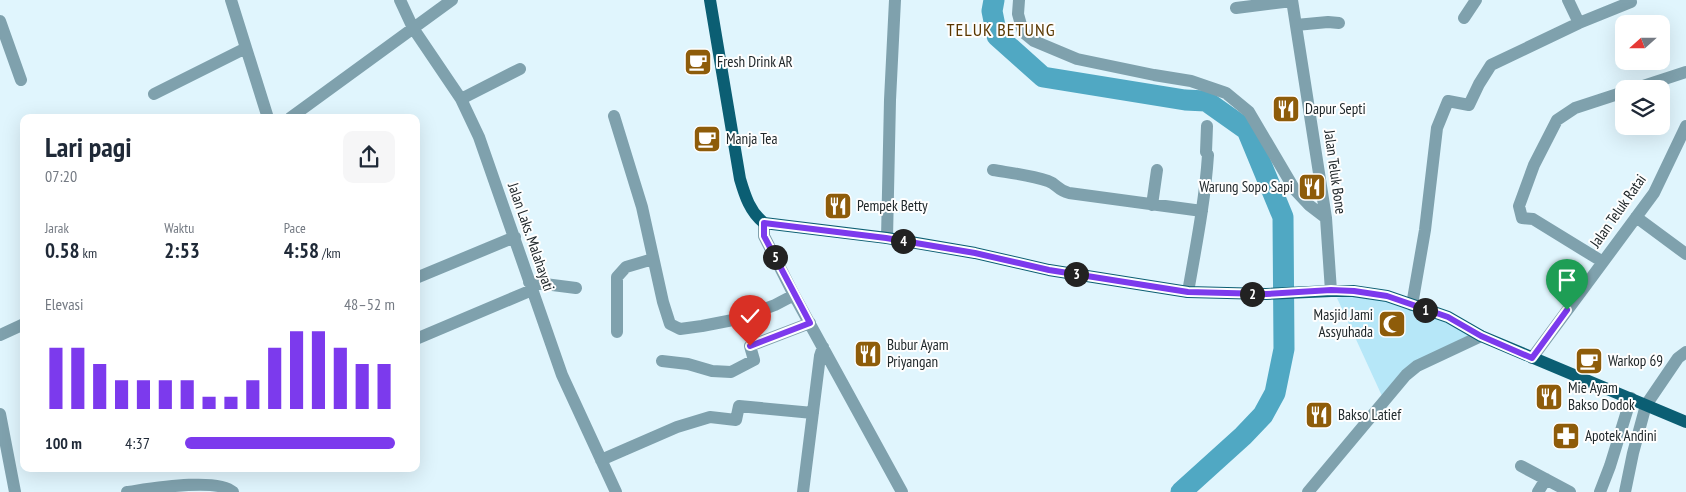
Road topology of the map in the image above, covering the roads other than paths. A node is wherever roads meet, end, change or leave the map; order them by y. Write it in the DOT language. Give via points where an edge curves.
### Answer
graph roads {
  1 [pos="231,0"];
  2 [pos="400,0"];
  3 [pos="452,0"];
  4 [pos="710,0"];
  5 [pos="895,0"];
  6 [pos="1019,0"];
  7 [pos="1292,0"];
  8 [pos="1476,0"];
  9 [pos="1568,0"];
  10 [pos="1631,2"];
  11 [pos="1236,8"];
  12 [pos="1464,18"];
  13 [pos="0,21"];
  14 [pos="1579,23"];
  15 [pos="1339,24"];
  16 [pos="1296,25"];
  17 [pos="413,28"];
  18 [pos="246,48"];
  19 [pos="520,69"];
  20 [pos="1686,72"];
  21 [pos="20,80"];
  22 [pos="1662,80"];
  23 [pos="154,94"];
  24 [pos="1615,95"];
  25 [pos="461,99"];
  26 [pos="267,114"];
  27 [pos="300,114"];
  28 [pos="614,116"];
  29 [pos="1206,126"];
  30 [pos="1686,126"];
  31 [pos="993,170"];
  32 [pos="1157,170"];
  33 [pos="1152,205"];
  34 [pos="1202,211"];
  35 [pos="1636,217"];
  36 [pos="1326,218"];
  37 [pos="764,223"];
  38 [pos="515,237"];
  39 [pos="886,238"];
  40 [pos="1686,254"];
  41 [pos="653,259"];
  42 [pos="1603,262"];
  43 [pos="420,276"];
  44 [pos="531,286"];
  45 [pos="576,288"];
  46 [pos="1327,291"];
  47 [pos="1188,292"];
  48 [pos="794,295"];
  49 [pos="1412,305"];
  50 [pos="810,323"];
  51 [pos="20,326"];
  52 [pos="616,332"];
  53 [pos="1,333"];
  54 [pos="1481,336"];
  55 [pos="420,337"];
  56 [pos="823,347"];
  57 [pos="1686,352"];
  58 [pos="1532,358"];
  59 [pos="662,361"];
  60 [pos="1631,398"];
  61 [pos="1646,405"];
  62 [pos="813,413"];
  63 [pos="0,414"];
  64 [pos="1686,422"];
  65 [pos="601,460"];
  66 [pos="1521,466"];
  67 [pos="1546,479"];
  68 [pos="15,492"];
  69 [pos="127,492"];
  70 [pos="233,492"];
  71 [pos="616,492"];
  72 [pos="803,492"];
  73 [pos="902,492"];
  74 [pos="1308,492"];
  75 [pos="1538,492"];
  76 [pos="1570,492"];
  77 [pos="1600,492"];
  78 [pos="1625,492"];
  1 -- 18 [label="street"];
  2 -- 17 [label="street, Jalan Laks. Malahayati"];
  3 -- 17 [label="street"];
  4 -- 37 [label="main road" via="740,179 749,205"];
  5 -- 39 [label="street"];
  6 -- 36 [label="street" via="1018,14 1023,32 1034,41 1077,59 1190,81 1226,93 1249,112 1295,190"];
  7 -- 11 [label="street"];
  7 -- 16 [label="street, Jalan Teluk Bone"];
  8 -- 12 [label="street"];
  9 -- 14 [label="street"];
  10 -- 14 [label="street"];
  13 -- 21 [label="street"];
  14 -- 49 [label="street" via="1491,65 1470,105 1448,100 1437,128"];
  15 -- 16 [label="street"];
  16 -- 36 [label="street, Jalan Teluk Bone"];
  17 -- 25 [label="street, Jalan Laks. Malahayati"];
  17 -- 27 [label="street"];
  18 -- 23 [label="street"];
  18 -- 26 [label="street"];
  19 -- 25 [label="street"];
  20 -- 22 [label="street"];
  24 -- 42 [label="street" via="1575,108 1557,120 1534,165 1520,206 1522,218 1533,219"];
  25 -- 38 [label="street, Jalan Laks. Malahayati" via="480,137"];
  28 -- 41 [label="street" via="642,207"];
  29 -- 34 [label="street" via="1208,156"];
  30 -- 35 [label="street, Jalan Teluk Ratai" via="1654,192"];
  31 -- 33 [label="street" via="1050,182 1063,192"];
  32 -- 33 [label="street"];
  33 -- 34 [label="street"];
  34 -- 47 [label="street"];
  35 -- 40 [label="street"];
  35 -- 42 [label="street, Jalan Teluk Ratai"];
  36 -- 46 [label="street, Jalan Teluk Bone"];
  37 -- 39 [label="main road"];
  37 -- 48 [label="street" via="764,236"];
  38 -- 43 [label="street"];
  38 -- 44 [label="street, Jalan Laks. Malahayati"];
  39 -- 47 [label="main road" via="1049,270"];
  41 -- 48 [label="street" via="667,318 670,324 680,329 738,319"];
  41 -- 52 [label="street" via="626,267 617,277"];
  42 -- 58 [label="street, Jalan Teluk Ratai"];
  44 -- 45 [label="street"];
  44 -- 55 [label="street"];
  44 -- 65 [label="street, Jalan Laks. Malahayati" via="562,375"];
  46 -- 47 [label="main road" via="1266,294"];
  46 -- 49 [label="main road" via="1387,296"];
  48 -- 50 [label="street"];
  49 -- 54 [label="main road" via="1448,317"];
  50 -- 56 [label="street"];
  50 -- 59 [label="street" via="750,346 754,360 731,372"];
  51 -- 53 [label="street"];
  54 -- 58 [label="main road"];
  54 -- 74 [label="street" via="1417,366 1406,375"];
  56 -- 62 [label="street"];
  56 -- 73 [label="street"];
  57 -- 61 [label="street" via="1678,358"];
  58 -- 60 [label="main road"];
  60 -- 61 [label="main road"];
  60 -- 77 [label="street"];
  61 -- 64 [label="main road"];
  61 -- 78 [label="street"];
  62 -- 65 [label="street" via="739,406 736,420 710,417 677,427"];
  62 -- 72 [label="street"];
  63 -- 68 [label="street"];
  65 -- 71 [label="street, Jalan Laks. Malahayati"];
  66 -- 67 [label="street"];
  67 -- 75 [label="street"];
  67 -- 76 [label="street"];
  69 -- 70 [label="street" via="181,485 227,487"];
}
